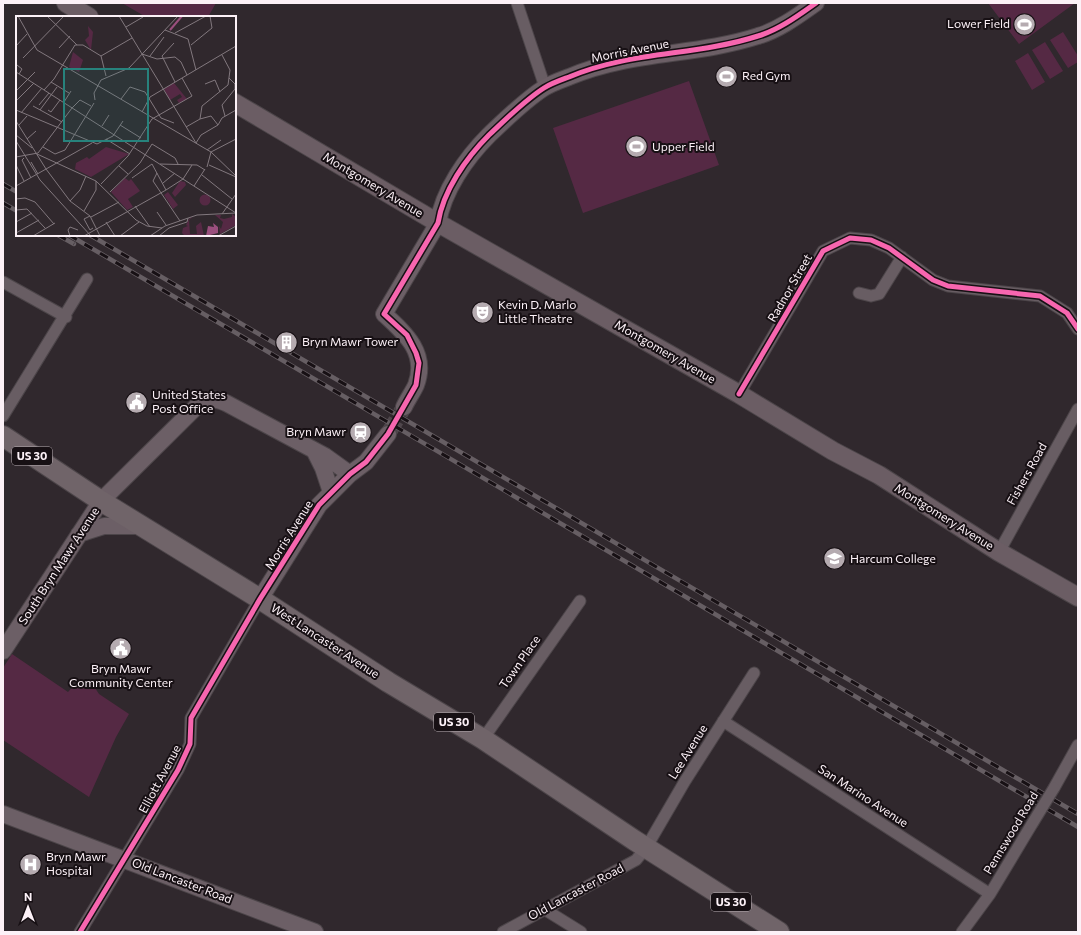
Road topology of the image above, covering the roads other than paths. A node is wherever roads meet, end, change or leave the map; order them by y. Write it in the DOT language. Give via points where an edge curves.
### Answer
graph roads {
  1 [pos="66,3"];
  2 [pos="517,3"];
  3 [pos="816,3"];
  4 [pos="88,16"];
  5 [pos="545,87"];
  6 [pos="242,107"];
  7 [pos="438,223"];
  8 [pos="902,257"];
  9 [pos="87,279"];
  10 [pos="3,282"];
  11 [pos="859,294"];
  12 [pos="66,317"];
  13 [pos="1078,329"];
  14 [pos="739,394"];
  15 [pos="404,406"];
  16 [pos="1078,409"];
  17 [pos="3,416"];
  18 [pos="388,434"];
  19 [pos="3,436"];
  20 [pos="314,450"];
  21 [pos="350,474"];
  22 [pos="331,492"];
  23 [pos="101,501"];
  24 [pos="143,526"];
  25 [pos="79,534"];
  26 [pos="999,552"];
  27 [pos="1078,597"];
  28 [pos="260,599"];
  29 [pos="580,601"];
  30 [pos="3,652"];
  31 [pos="754,673"];
  32 [pos="723,721"];
  33 [pos="483,739"];
  34 [pos="1078,745"];
  35 [pos="3,814"];
  36 [pos="646,848"];
  37 [pos="125,860"];
  38 [pos="990,894"];
  39 [pos="544,909"];
  40 [pos="80,932"];
  41 [pos="315,932"];
  42 [pos="504,932"];
  43 [pos="581,932"];
  44 [pos="779,932"];
  45 [pos="962,932"];
  1 -- 4 [label="main road"];
  2 -- 5 [label="street"];
  3 -- 5 [label="street, Morris Avenue" via="760,36 725,45 610,62"];
  5 -- 7 [label="street, Morris Avenue" via="481,143 460,172 440,209"];
  6 -- 7 [label="main road, Montgomery Avenue"];
  7 -- 14 [label="main road, Montgomery Avenue"];
  7 -- 15 [label="street, Morris Avenue" via="384,314 407,335 419,363 416,385"];
  8 -- 11 [label="street" via="879,294"];
  8 -- 13 [label="street, Radnor Street" via="933,280 948,286 1040,296 1067,313"];
  8 -- 14 [label="street, Radnor Street" via="871,240 850,238 823,251"];
  9 -- 12 [label="street"];
  10 -- 12 [label="street"];
  12 -- 17 [label="street"];
  14 -- 26 [label="main road, Montgomery Avenue" via="832,451 879,475"];
  16 -- 26 [label="street, Fishers Road"];
  18 -- 21 [label="street, Morris Avenue" via="366,462"];
  19 -- 23 [label="highway, West Lancaster Avenue / US 30"];
  20 -- 21 [label="street"];
  20 -- 22 [label="street"];
  20 -- 23 [label="street, South Bryn Mawr Avenue" via="226,403 208,399 198,405"];
  21 -- 22 [label="street, Morris Avenue"];
  22 -- 28 [label="street, Morris Avenue" via="319,505"];
  23 -- 24 [label="highway, West Lancaster Avenue / US 30"];
  23 -- 25 [label="street, South Bryn Mawr Avenue"];
  24 -- 25 [label="street" via="104,526"];
  24 -- 28 [label="highway, West Lancaster Avenue / US 30"];
  25 -- 30 [label="street, South Bryn Mawr Avenue"];
  26 -- 27 [label="main road, Montgomery Avenue"];
  28 -- 33 [label="highway, West Lancaster Avenue / US 30" via="388,682"];
  28 -- 37 [label="street, Elliott Avenue" via="191,718 187,754"];
  29 -- 33 [label="street, Town Place"];
  31 -- 32 [label="street, Lee Avenue"];
  32 -- 36 [label="street, Lee Avenue"];
  32 -- 38 [label="street, San Marino Avenue"];
  33 -- 36 [label="highway, West Lancaster Avenue / US 30"];
  34 -- 38 [label="street, Pennswood Road, bridge"];
  35 -- 37 [label="street, Old Lancaster Road"];
  36 -- 39 [label="street, Old Lancaster Road" via="636,860"];
  36 -- 44 [label="highway, US 30"];
  37 -- 40 [label="street, Elliott Avenue"];
  37 -- 41 [label="street, Old Lancaster Road"];
  38 -- 45 [label="street, Pennswood Road"];
  39 -- 42 [label="street, Old Lancaster Road"];
  39 -- 43 [label="street"];
}
